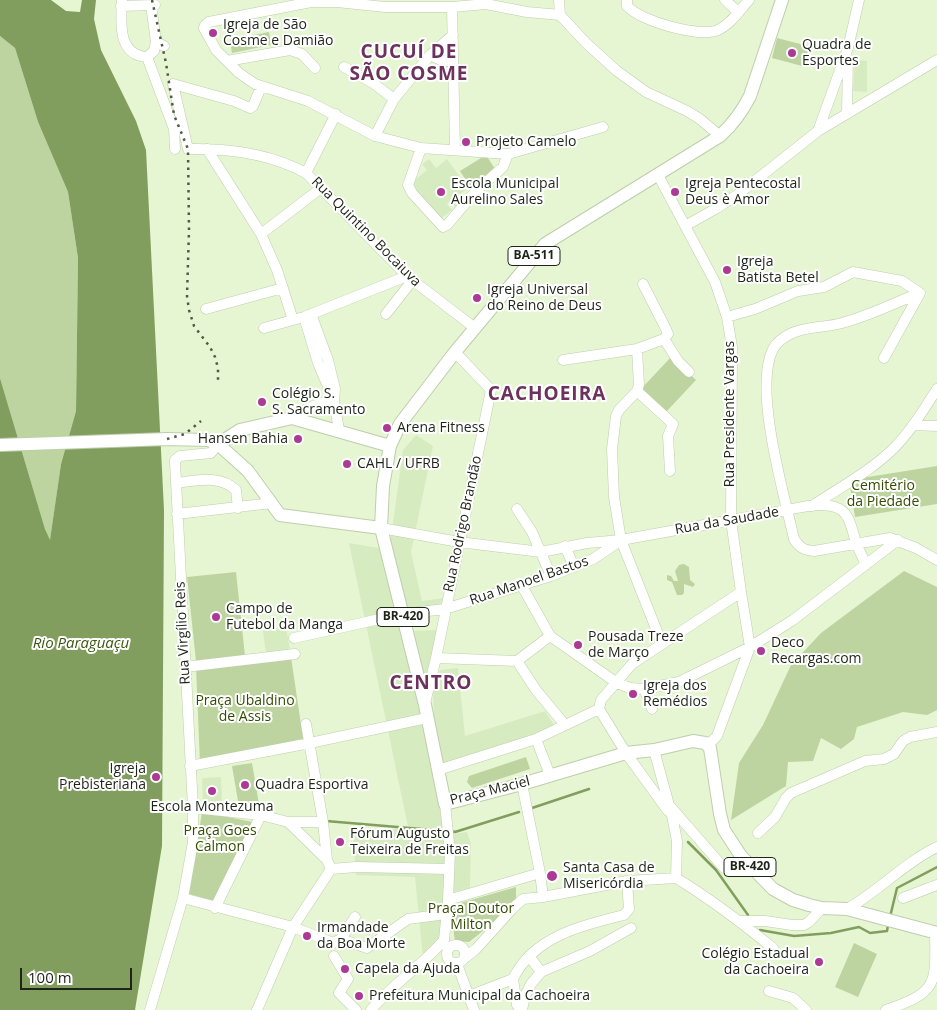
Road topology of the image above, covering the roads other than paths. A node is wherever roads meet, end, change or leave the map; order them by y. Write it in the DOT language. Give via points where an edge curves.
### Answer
graph roads {
  1 [pos="559,0"];
  2 [pos="628,0"];
  3 [pos="725,0"];
  4 [pos="749,0"];
  5 [pos="782,0"];
  6 [pos="859,0"];
  7 [pos="121,3"];
  8 [pos="276,4"];
  9 [pos="452,7"];
  10 [pos="738,12"];
  11 [pos="560,14"];
  12 [pos="453,35"];
  13 [pos="848,48"];
  14 [pos="430,55"];
  15 [pos="147,57"];
  16 [pos="937,60"];
  17 [pos="227,61"];
  18 [pos="453,61"];
  19 [pos="344,67"];
  20 [pos="315,68"];
  21 [pos="261,86"];
  22 [pos="394,99"];
  23 [pos="847,113"];
  24 [pos="336,114"];
  25 [pos="603,127"];
  26 [pos="818,131"];
  27 [pos="375,136"];
  28 [pos="720,136"];
  29 [pos="420,148"];
  30 [pos="175,149"];
  31 [pos="207,149"];
  32 [pos="455,150"];
  33 [pos="508,154"];
  34 [pos="306,173"];
  35 [pos="658,175"];
  36 [pos="321,188"];
  37 [pos="684,226"];
  38 [pos="261,234"];
  39 [pos="410,279"];
  40 [pos="643,284"];
  41 [pos="283,288"];
  42 [pos="920,292"];
  43 [pos="206,309"];
  44 [pos="386,314"];
  45 [pos="308,315"];
  46 [pos="727,317"];
  47 [pos="293,320"];
  48 [pos="264,328"];
  49 [pos="475,328"];
  50 [pos="664,339"];
  51 [pos="637,349"];
  52 [pos="455,352"];
  53 [pos="884,358"];
  54 [pos="328,360"];
  55 [pos="564,360"];
  56 [pos="318,363"];
  57 [pos="688,372"];
  58 [pos="937,389"];
  59 [pos="637,391"];
  60 [pos="334,402"];
  61 [pos="292,418"];
  62 [pos="913,425"];
  63 [pos="937,426"];
  64 [pos="339,430"];
  65 [pos="218,444"];
  66 [pos="0,445"];
  67 [pos="390,446"];
  68 [pos="670,471"];
  69 [pos="176,483"];
  70 [pos="272,503"];
  71 [pos="812,506"];
  72 [pos="238,508"];
  73 [pos="517,509"];
  74 [pos="788,510"];
  75 [pos="177,514"];
  76 [pos="731,520"];
  77 [pos="381,528"];
  78 [pos="621,540"];
  79 [pos="898,540"];
  80 [pos="459,542"];
  81 [pos="588,543"];
  82 [pos="856,544"];
  83 [pos="566,546"];
  84 [pos="541,552"];
  85 [pos="594,559"];
  86 [pos="937,560"];
  87 [pos="866,565"];
  88 [pos="574,567"];
  89 [pos="551,576"];
  90 [pos="522,586"];
  91 [pos="740,592"];
  92 [pos="445,609"];
  93 [pos="402,614"];
  94 [pos="550,636"];
  95 [pos="294,638"];
  96 [pos="662,644"];
  97 [pos="750,647"];
  98 [pos="296,654"];
  99 [pos="436,658"];
  100 [pos="518,661"];
  101 [pos="186,667"];
  102 [pos="618,683"];
  103 [pos="644,689"];
  104 [pos="425,705"];
  105 [pos="599,709"];
  106 [pos="652,709"];
  107 [pos="427,718"];
  108 [pos="306,724"];
  109 [pos="565,725"];
  110 [pos="937,732"];
  111 [pos="536,739"];
  112 [pos="713,740"];
  113 [pos="310,743"];
  114 [pos="654,750"];
  115 [pos="626,753"];
  116 [pos="190,766"];
  117 [pos="438,770"];
  118 [pos="550,775"];
  119 [pos="522,784"];
  120 [pos="445,804"];
  121 [pos="669,805"];
  122 [pos="193,808"];
  123 [pos="261,815"];
  124 [pos="674,820"];
  125 [pos="288,822"];
  126 [pos="323,822"];
  127 [pos="758,833"];
  128 [pos="937,847"];
  129 [pos="329,864"];
  130 [pos="724,868"];
  131 [pos="449,869"];
  132 [pos="540,873"];
  133 [pos="676,878"];
  134 [pos="627,881"];
  135 [pos="937,886"];
  136 [pos="542,897"];
  137 [pos="183,898"];
  138 [pos="903,898"];
  139 [pos="448,900"];
  140 [pos="215,908"];
  141 [pos="822,908"];
  142 [pos="847,909"];
  143 [pos="446,914"];
  144 [pos="355,917"];
  145 [pos="740,921"];
  146 [pos="293,927"];
  147 [pos="631,928"];
  148 [pos="936,933"];
  149 [pos="339,940"];
  150 [pos="448,943"];
  151 [pos="773,948"];
  152 [pos="334,956"];
  153 [pos="528,956"];
  154 [pos="466,957"];
  155 [pos="457,964"];
  156 [pos="541,972"];
  157 [pos="513,979"];
  158 [pos="936,979"];
  159 [pos="769,991"];
  160 [pos="469,996"];
  161 [pos="150,1010"];
  162 [pos="258,1010"];
  163 [pos="356,1010"];
  164 [pos="371,1010"];
  165 [pos="474,1010"];
  166 [pos="522,1010"];
  167 [pos="806,1010"];
  168 [pos="886,1010"];
  1 -- 11 [label="street"];
  2 -- 10 [label="street" via="627,6 632,10 690,31 715,31"];
  3 -- 10 [label="street"];
  4 -- 10 [label="street"];
  5 -- 28 [label="main road, BA-511" via="750,96 744,109"];
  6 -- 13 [label="street"];
  7 -- 15 [label="street" via="122,34 126,46"];
  7 -- 15 [label="street" via="153,5 160,44"];
  8 -- 9 [label="street" via="337,2"];
  8 -- 17 [label="street" via="205,24 209,40"];
  9 -- 11 [label="street" via="486,4"];
  9 -- 12 [label="street"];
  11 -- 28 [label="street" via="617,71 646,92 700,119"];
  12 -- 14 [label="street"];
  12 -- 18 [label="street"];
  13 -- 23 [label="street"];
  13 -- 26 [label="street"];
  14 -- 18 [label="street" via="443,61"];
  14 -- 22 [label="street"];
  15 -- 30 [label="street" via="174,129"];
  16 -- 23 [label="street"];
  17 -- 20 [label="street" via="290,50 302,54"];
  17 -- 21 [label="street"];
  18 -- 32 [label="street"];
  19 -- 22 [label="street"];
  21 -- 24 [label="street"];
  21 -- 31 [label="street, Rua Quintino Bocaiuva" via="250,108 173,84 188,149"];
  22 -- 27 [label="street"];
  23 -- 26 [label="street"];
  24 -- 27 [label="street"];
  24 -- 34 [label="street"];
  25 -- 33 [label="street"];
  26 -- 37 [label="street" via="737,195"];
  27 -- 29 [label="street"];
  28 -- 35 [label="main road, BA-511"];
  29 -- 32 [label="street"];
  29 -- 33 [label="street" via="408,185 443,227 503,167"];
  31 -- 34 [label="street, Rua Quintino Bocaiuva" via="268,157"];
  31 -- 38 [label="street"];
  32 -- 33 [label="street"];
  34 -- 36 [label="street, Rua Quintino Bocaiuva"];
  35 -- 37 [label="street, Rua Presidente Vargas"];
  35 -- 49 [label="main road, BA-511" via="545,244"];
  36 -- 38 [label="street"];
  36 -- 39 [label="street, Rua Quintino Bocaiuva"];
  37 -- 46 [label="street, Rua Presidente Vargas" via="715,282"];
  38 -- 41 [label="street"];
  39 -- 44 [label="street"];
  39 -- 45 [label="street"];
  39 -- 49 [label="street, Rua Quintino Bocaiuva"];
  40 -- 50 [label="street" via="668,334"];
  41 -- 43 [label="street"];
  41 -- 47 [label="street"];
  42 -- 46 [label="street" via="902,281 853,272 824,287 798,290 755,310"];
  42 -- 53 [label="street"];
  42 -- 74 [label="street" via="841,324 793,333 774,347 766,376 766,396"];
  45 -- 47 [label="street"];
  45 -- 54 [label="street"];
  45 -- 56 [label="street"];
  46 -- 76 [label="street, Rua Presidente Vargas" via="732,347"];
  47 -- 48 [label="street"];
  49 -- 52 [label="main road, BA-511"];
  50 -- 51 [label="street"];
  50 -- 57 [label="street"];
  51 -- 55 [label="street"];
  51 -- 59 [label="street" via="640,379"];
  52 -- 67 [label="main road, BA-511" via="400,424"];
  52 -- 80 [label="street, Rua Rodrigo Brandão" via="491,390"];
  54 -- 56 [label="street"];
  54 -- 60 [label="street" via="335,389"];
  56 -- 60 [label="street"];
  58 -- 62 [label="street"];
  59 -- 68 [label="street" via="673,424 668,436"];
  59 -- 78 [label="street" via="616,416 612,449 614,497"];
  60 -- 61 [label="street" via="305,409"];
  60 -- 64 [label="street"];
  61 -- 64 [label="main road"];
  61 -- 65 [label="main road" via="240,430"];
  62 -- 63 [label="street"];
  62 -- 71 [label="street" via="882,459"];
  64 -- 67 [label="main road"];
  65 -- 66 [label="main road" via="202,438"];
  65 -- 69 [label="street, Rua Virgílio Reis" via="211,453 180,456 175,460"];
  65 -- 70 [label="main road" via="248,471"];
  67 -- 77 [label="main road, BR-420" via="383,486"];
  69 -- 72 [label="street" via="226,482 236,490"];
  69 -- 75 [label="street, Rua Virgílio Reis"];
  70 -- 72 [label="street"];
  70 -- 77 [label="main road" via="280,515"];
  71 -- 74 [label="street, Rua da Saudade"];
  71 -- 82 [label="street, Rua da Saudade" via="833,506 843,511"];
  72 -- 75 [label="street"];
  73 -- 84 [label="street"];
  74 -- 76 [label="street, Rua da Saudade"];
  74 -- 82 [label="street" via="794,539 805,550"];
  75 -- 101 [label="street, Rua Virgílio Reis"];
  76 -- 78 [label="street, Rua da Saudade"];
  76 -- 91 [label="street, Rua Presidente Vargas"];
  77 -- 80 [label="street"];
  77 -- 93 [label="main road, BR-420"];
  78 -- 81 [label="street, Rua da Saudade"];
  78 -- 85 [label="street, Rua Manoel Bastos"];
  78 -- 96 [label="street"];
  79 -- 82 [label="street" via="883,538"];
  79 -- 86 [label="street"];
  79 -- 87 [label="street"];
  80 -- 84 [label="street"];
  80 -- 92 [label="street, Rua Rodrigo Brandão"];
  81 -- 83 [label="street, Rua da Saudade"];
  81 -- 85 [label="street"];
  82 -- 87 [label="street"];
  83 -- 84 [label="street, Rua da Saudade"];
  83 -- 88 [label="street"];
  84 -- 89 [label="street"];
  85 -- 88 [label="street, Rua Manoel Bastos"];
  87 -- 97 [label="street" via="793,620"];
  88 -- 89 [label="street, Rua Manoel Bastos"];
  89 -- 90 [label="street, Rua Manoel Bastos"];
  90 -- 92 [label="street, Rua Manoel Bastos"];
  90 -- 94 [label="street"];
  91 -- 96 [label="street"];
  91 -- 97 [label="street, Rua Presidente Vargas"];
  92 -- 93 [label="street, Rua Manoel Bastos"];
  92 -- 99 [label="street, Rua Rodrigo Brandão"];
  93 -- 95 [label="street, Rua Manoel Bastos"];
  93 -- 104 [label="main road, BR-420"];
  94 -- 100 [label="street"];
  94 -- 102 [label="street"];
  96 -- 102 [label="street" via="632,664"];
  97 -- 103 [label="street" via="679,682"];
  97 -- 112 [label="street"];
  98 -- 101 [label="street"];
  99 -- 100 [label="street"];
  99 -- 104 [label="street, Rua Rodrigo Brandão"];
  100 -- 109 [label="street" via="536,690"];
  101 -- 116 [label="street, Rua Virgílio Reis"];
  102 -- 103 [label="street"];
  102 -- 105 [label="street" via="601,700"];
  103 -- 106 [label="street"];
  104 -- 107 [label="main road, BR-420"];
  105 -- 109 [label="street"];
  105 -- 115 [label="street"];
  107 -- 113 [label="street"];
  107 -- 117 [label="main road, BR-420"];
  108 -- 113 [label="street"];
  109 -- 111 [label="street"];
  110 -- 127 [label="street" via="910,737 884,760 865,762 791,793 775,817"];
  111 -- 117 [label="street"];
  111 -- 118 [label="street, Praça Maciel"];
  112 -- 114 [label="main road, Praça Maciel"];
  112 -- 141 [label="main road, BR-420" via="710,748 720,814 732,844 774,889 793,900"];
  113 -- 116 [label="street"];
  113 -- 126 [label="street"];
  114 -- 115 [label="main road, Praça Maciel"];
  114 -- 121 [label="street"];
  115 -- 118 [label="main road, Praça Maciel"];
  115 -- 124 [label="street"];
  116 -- 122 [label="street, Rua Virgílio Reis"];
  117 -- 120 [label="main road, Praça Maciel / BR-420"];
  118 -- 119 [label="main road, Praça Maciel"];
  119 -- 120 [label="main road, Praça Maciel"];
  119 -- 132 [label="street"];
  120 -- 131 [label="street"];
  121 -- 124 [label="street"];
  121 -- 130 [label="street"];
  122 -- 123 [label="street"];
  122 -- 137 [label="street, Rua Virgílio Reis" via="193,842"];
  123 -- 125 [label="street"];
  123 -- 140 [label="street"];
  124 -- 133 [label="street"];
  125 -- 126 [label="street"];
  125 -- 129 [label="street"];
  126 -- 129 [label="street"];
  128 -- 142 [label="street"];
  129 -- 131 [label="street"];
  129 -- 146 [label="street"];
  131 -- 139 [label="street"];
  132 -- 136 [label="street"];
  132 -- 139 [label="street"];
  133 -- 134 [label="street"];
  133 -- 145 [label="street"];
  134 -- 136 [label="street"];
  134 -- 153 [label="street" via="627,913 568,931"];
  135 -- 138 [label="street"];
  136 -- 154 [label="street" via="519,902"];
  137 -- 140 [label="street"];
  137 -- 161 [label="street, Rua Virgílio Reis"];
  139 -- 143 [label="street"];
  140 -- 146 [label="street"];
  141 -- 142 [label="main road, BR-420"];
  141 -- 145 [label="street" via="804,925 765,920"];
  142 -- 148 [label="main road, BR-420"];
  143 -- 149 [label="street" via="408,919 370,947"];
  143 -- 150 [label="street"];
  144 -- 149 [label="street"];
  145 -- 151 [label="street"];
  146 -- 149 [label="street" via="333,943"];
  146 -- 162 [label="street"];
  147 -- 156 [label="street" via="590,951"];
  148 -- 158 [label="street"];
  150 -- 154 [label="street" via="461,946"];
  150 -- 155 [label="street" via="448,959"];
  150 -- 164 [label="street" via="396,983"];
  152 -- 163 [label="street" via="348,979 340,993"];
  153 -- 156 [label="street"];
  153 -- 157 [label="street"];
  154 -- 155 [label="street"];
  155 -- 160 [label="street"];
  156 -- 166 [label="street" via="525,996"];
  157 -- 160 [label="street"];
  157 -- 166 [label="street" via="517,1005"];
  158 -- 168 [label="street" via="926,992"];
  159 -- 167 [label="street" via="793,998"];
  160 -- 165 [label="street"];
}
